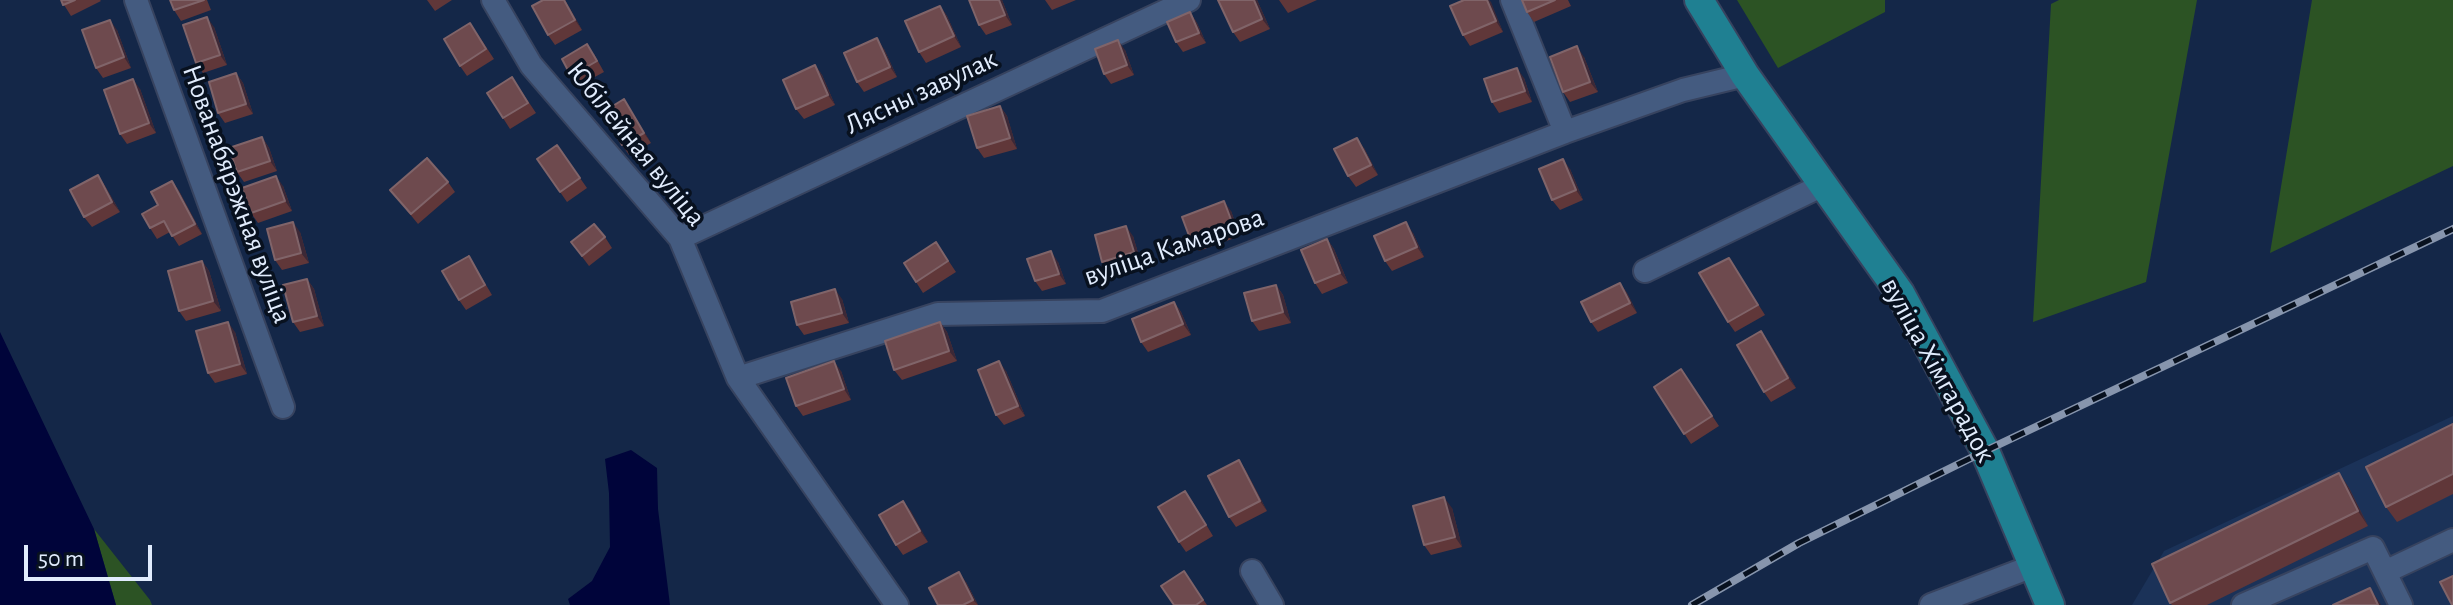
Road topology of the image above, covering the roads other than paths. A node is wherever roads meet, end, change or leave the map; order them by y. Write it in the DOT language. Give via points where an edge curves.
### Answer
graph roads {
  1 [pos="136,0"];
  2 [pos="493,0"];
  3 [pos="1189,0"];
  4 [pos="1512,0"];
  5 [pos="1699,0"];
  6 [pos="1745,75"];
  7 [pos="1565,132"];
  8 [pos="1823,185"];
  9 [pos="680,238"];
  10 [pos="1645,271"];
  11 [pos="738,378"];
  12 [pos="283,407"];
  13 [pos="2453,540"];
  14 [pos="2033,566"];
  15 [pos="1252,571"];
  16 [pos="2385,572"];
  17 [pos="897,605"];
  18 [pos="1272,605"];
  19 [pos="1931,605"];
  20 [pos="2050,605"];
  21 [pos="2243,605"];
  22 [pos="2401,605"];
  1 -- 12 [label="street, Нованабярэжная вуліца"];
  2 -- 9 [label="street, Юбілейная вуліца" via="531,65"];
  3 -- 9 [label="street, Лясны завулак"];
  4 -- 7 [label="street"];
  5 -- 6 [label="main road, вуліца Хімгарадок"];
  6 -- 7 [label="street, вуліца Камарова" via="1683,90"];
  6 -- 8 [label="main road, вуліца Хімгарадок"];
  7 -- 11 [label="street, вуліца Камарова" via="1102,311 938,314"];
  8 -- 10 [label="street"];
  8 -- 14 [label="main road, вуліца Хімгарадок" via="1900,293 1953,387"];
  9 -- 11 [label="street, Юбілейная вуліца"];
  11 -- 17 [label="street"];
  13 -- 16 [label="street"];
  14 -- 19 [label="street"];
  14 -- 20 [label="main road, вуліца Хімгарадок"];
  15 -- 18 [label="street"];
  16 -- 21 [label="street" via="2373,548"];
  16 -- 22 [label="street"];
}
